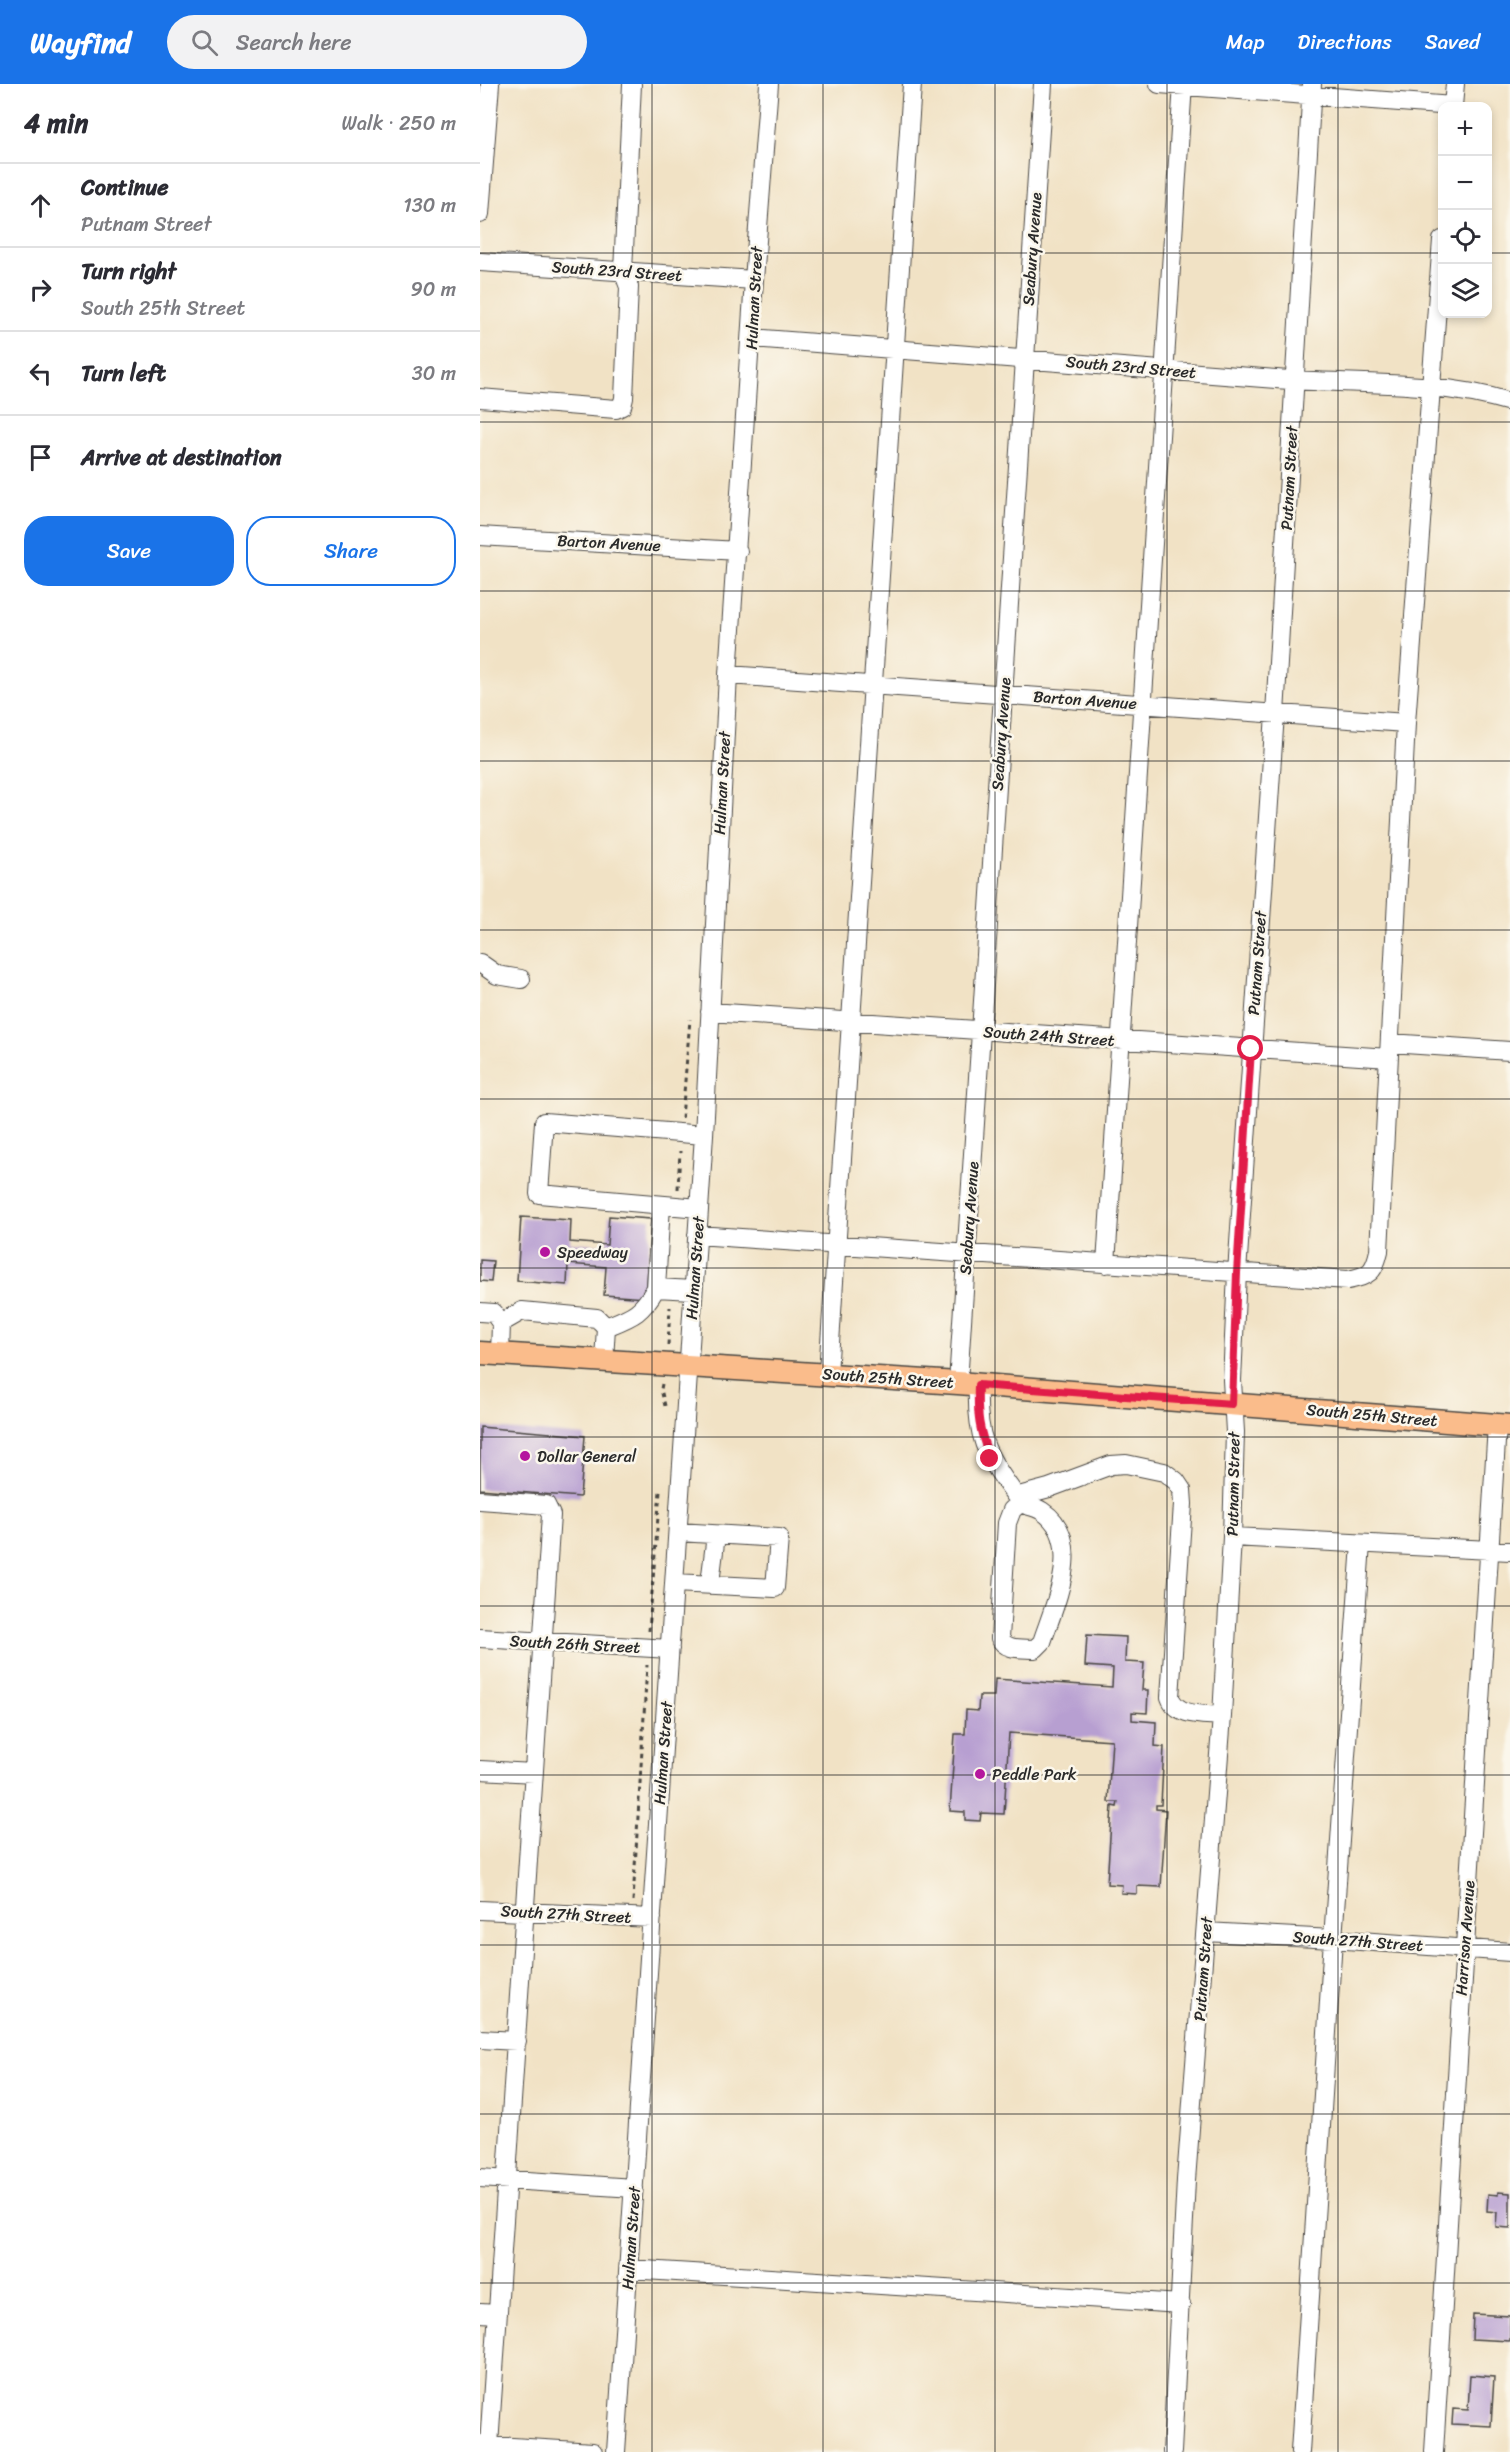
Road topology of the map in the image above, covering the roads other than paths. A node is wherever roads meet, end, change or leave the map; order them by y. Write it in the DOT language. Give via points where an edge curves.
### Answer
graph roads {
  1 [pos="490,84"];
  2 [pos="632,84"];
  3 [pos="769,84"];
  4 [pos="912,84"];
  5 [pos="1043,84"];
  6 [pos="1159,84"];
  7 [pos="1455,84"];
  8 [pos="1183,85"];
  9 [pos="1312,90"];
  10 [pos="1453,102"];
  11 [pos="1438,104"];
  12 [pos="483,129"];
  13 [pos="480,214"];
  14 [pos="480,262"];
  15 [pos="1441,264"];
  16 [pos="623,272"];
  17 [pos="754,280"];
  18 [pos="751,338"];
  19 [pos="895,349"];
  20 [pos="1024,359"];
  21 [pos="1166,370"];
  22 [pos="1295,381"];
  23 [pos="1431,388"];
  24 [pos="480,398"];
  25 [pos="1510,402"];
  26 [pos="480,536"];
  27 [pos="738,550"];
  28 [pos="728,675"];
  29 [pos="874,685"];
  30 [pos="1003,694"];
  31 [pos="1141,704"];
  32 [pos="1275,714"];
  33 [pos="1406,723"];
  34 [pos="480,963"];
  35 [pos="521,979"];
  36 [pos="710,1012"];
  37 [pos="851,1023"];
  38 [pos="981,1032"];
  39 [pos="1120,1041"];
  40 [pos="1251,1049"];
  41 [pos="1390,1050"];
  42 [pos="1510,1051"];
  43 [pos="704,1135"];
  44 [pos="669,1202"];
  45 [pos="699,1208"];
  46 [pos="697,1235"];
  47 [pos="836,1244"];
  48 [pos="967,1254"];
  49 [pos="1106,1264"];
  50 [pos="1237,1273"];
  51 [pos="656,1288"];
  52 [pos="693,1290"];
  53 [pos="480,1312"];
  54 [pos="501,1323"];
  55 [pos="606,1327"];
  56 [pos="490,1354"];
  57 [pos="604,1360"];
  58 [pos="688,1365"];
  59 [pos="828,1374"];
  60 [pos="968,1384"];
  61 [pos="1232,1404"];
  62 [pos="1504,1425"];
  63 [pos="1019,1499"];
  64 [pos="480,1500"];
  65 [pos="678,1532"];
  66 [pos="716,1535"];
  67 [pos="1232,1537"];
  68 [pos="1361,1544"];
  69 [pos="1489,1550"];
  70 [pos="1510,1551"];
  71 [pos="674,1583"];
  72 [pos="710,1583"];
  73 [pos="480,1638"];
  74 [pos="542,1641"];
  75 [pos="670,1649"];
  76 [pos="1222,1716"];
  77 [pos="480,1770"];
  78 [pos="534,1773"];
  79 [pos="480,1910"];
  80 [pos="526,1912"];
  81 [pos="652,1918"];
  82 [pos="1206,1932"];
  83 [pos="1333,1939"];
  84 [pos="1464,1949"];
  85 [pos="1510,1952"];
  86 [pos="480,2039"];
  87 [pos="518,2041"];
  88 [pos="480,2178"];
  89 [pos="508,2180"];
  90 [pos="634,2188"];
  91 [pos="629,2269"];
  92 [pos="1181,2304"];
  93 [pos="489,2313"];
  94 [pos="485,2446"];
  95 [pos="593,2452"];
  96 [pos="616,2452"];
  97 [pos="1172,2452"];
  98 [pos="1300,2452"];
  99 [pos="1434,2452"];
  1 -- 12 [label="street"];
  2 -- 16 [label="street"];
  3 -- 17 [label="street, Hulman Street"];
  4 -- 19 [label="street"];
  5 -- 20 [label="street, Seabury Avenue"];
  6 -- 8 [label="street"];
  7 -- 10 [label="street"];
  8 -- 9 [label="street"];
  8 -- 21 [label="street"];
  9 -- 11 [label="street"];
  9 -- 22 [label="street, Putnam Street"];
  12 -- 13 [label="street"];
  14 -- 16 [label="street, South 23rd Street"];
  15 -- 23 [label="street"];
  16 -- 17 [label="street, South 23rd Street"];
  16 -- 24 [label="street" via="629,287 622,406 616,409"];
  17 -- 18 [label="street, Hulman Street"];
  18 -- 19 [label="street, South 23rd Street"];
  18 -- 27 [label="street, Hulman Street"];
  19 -- 20 [label="street, South 23rd Street"];
  19 -- 29 [label="street"];
  20 -- 21 [label="street, South 23rd Street"];
  20 -- 30 [label="street, Seabury Avenue"];
  21 -- 22 [label="street, South 23rd Street"];
  21 -- 31 [label="street"];
  22 -- 23 [label="street, South 23rd Street"];
  22 -- 32 [label="street, Putnam Street"];
  23 -- 25 [label="street, South 23rd Street" via="1482,393"];
  23 -- 33 [label="street"];
  26 -- 27 [label="street, Barton Avenue"];
  27 -- 28 [label="street, Hulman Street"];
  28 -- 29 [label="street, Barton Avenue"];
  28 -- 36 [label="street, Hulman Street"];
  29 -- 30 [label="street, Barton Avenue"];
  29 -- 37 [label="street"];
  30 -- 31 [label="street, Barton Avenue"];
  30 -- 38 [label="street, Seabury Avenue"];
  31 -- 32 [label="street, Barton Avenue"];
  31 -- 39 [label="street"];
  32 -- 33 [label="street, Barton Avenue"];
  32 -- 40 [label="street, Putnam Street"];
  33 -- 41 [label="street"];
  34 -- 35 [label="street" via="497,975"];
  36 -- 37 [label="street, South 24th Street"];
  36 -- 43 [label="street, Hulman Street"];
  37 -- 38 [label="street, South 24th Street"];
  37 -- 47 [label="street"];
  38 -- 39 [label="street, South 24th Street"];
  38 -- 48 [label="street, Seabury Avenue"];
  39 -- 40 [label="street, South 24th Street"];
  39 -- 49 [label="street"];
  40 -- 41 [label="street, South 24th Street"];
  40 -- 50 [label="street, Putnam Street"];
  41 -- 42 [label="street, South 24th Street"];
  41 -- 50 [label="street" via="1375,1268 1365,1276 1348,1280"];
  43 -- 44 [label="street" via="544,1122 539,1194"];
  43 -- 45 [label="street, Hulman Street"];
  44 -- 45 [label="street"];
  44 -- 51 [label="street"];
  45 -- 46 [label="street, Hulman Street"];
  46 -- 47 [label="street"];
  46 -- 52 [label="street, Hulman Street"];
  47 -- 48 [label="street"];
  47 -- 59 [label="street"];
  48 -- 49 [label="street"];
  48 -- 60 [label="street, Seabury Avenue"];
  49 -- 50 [label="street"];
  50 -- 61 [label="street, Putnam Street"];
  51 -- 52 [label="street"];
  51 -- 55 [label="street" via="645,1306 631,1317"];
  52 -- 58 [label="street, Hulman Street"];
  53 -- 54 [label="street" via="494,1313"];
  54 -- 55 [label="street" via="522,1311 597,1318"];
  54 -- 56 [label="street"];
  55 -- 57 [label="street"];
  56 -- 57 [label="main road, South 25th Street"];
  57 -- 58 [label="main road, South 25th Street"];
  58 -- 59 [label="main road, South 25th Street"];
  58 -- 65 [label="street, Hulman Street"];
  59 -- 60 [label="main road, South 25th Street"];
  60 -- 61 [label="main road, South 25th Street"];
  60 -- 63 [label="street, Seabury Avenue" via="990,1459"];
  61 -- 62 [label="main road, South 25th Street"];
  61 -- 67 [label="street, Putnam Street"];
  62 -- 69 [label="street, Harrison Avenue"];
  63 -- 63 [label="street" via="1049,1519 1063,1543 1065,1561 1042,1642 1035,1649 1006,1646 1000,1638 1007,1523"];
  63 -- 76 [label="street" via="1111,1465 1126,1464 1164,1473 1176,1480 1183,1504 1170,1697 1181,1711"];
  64 -- 74 [label="street" via="546,1505 551,1515"];
  65 -- 66 [label="street"];
  65 -- 71 [label="street, Hulman Street"];
  66 -- 72 [label="street"];
  66 -- 72 [label="street" via="779,1538 775,1588"];
  67 -- 68 [label="street"];
  67 -- 76 [label="street, Putnam Street"];
  68 -- 69 [label="street"];
  68 -- 83 [label="street"];
  69 -- 70 [label="street"];
  69 -- 84 [label="street, Harrison Avenue"];
  71 -- 72 [label="street"];
  71 -- 75 [label="street, Hulman Street"];
  73 -- 74 [label="street, South 26th Street"];
  74 -- 75 [label="street, South 26th Street"];
  74 -- 78 [label="street"];
  75 -- 81 [label="street, Hulman Street"];
  76 -- 82 [label="street, Putnam Street"];
  77 -- 78 [label="street"];
  78 -- 80 [label="street"];
  79 -- 80 [label="street, South 27th Street"];
  80 -- 81 [label="street, South 27th Street"];
  80 -- 87 [label="street"];
  81 -- 90 [label="street, Hulman Street"];
  82 -- 83 [label="street, South 27th Street"];
  82 -- 92 [label="street, Putnam Street" via="1186,2180"];
  83 -- 84 [label="street, South 27th Street"];
  83 -- 98 [label="street"];
  84 -- 85 [label="street, South 27th Street"];
  84 -- 99 [label="street, Harrison Avenue"];
  86 -- 87 [label="street"];
  87 -- 89 [label="street"];
  88 -- 89 [label="street"];
  89 -- 90 [label="street"];
  89 -- 93 [label="street"];
  90 -- 91 [label="street, Hulman Street"];
  91 -- 92 [label="street"];
  91 -- 96 [label="street, Hulman Street"];
  92 -- 97 [label="street, Putnam Street"];
  93 -- 94 [label="street"];
  94 -- 95 [label="street"];
}
